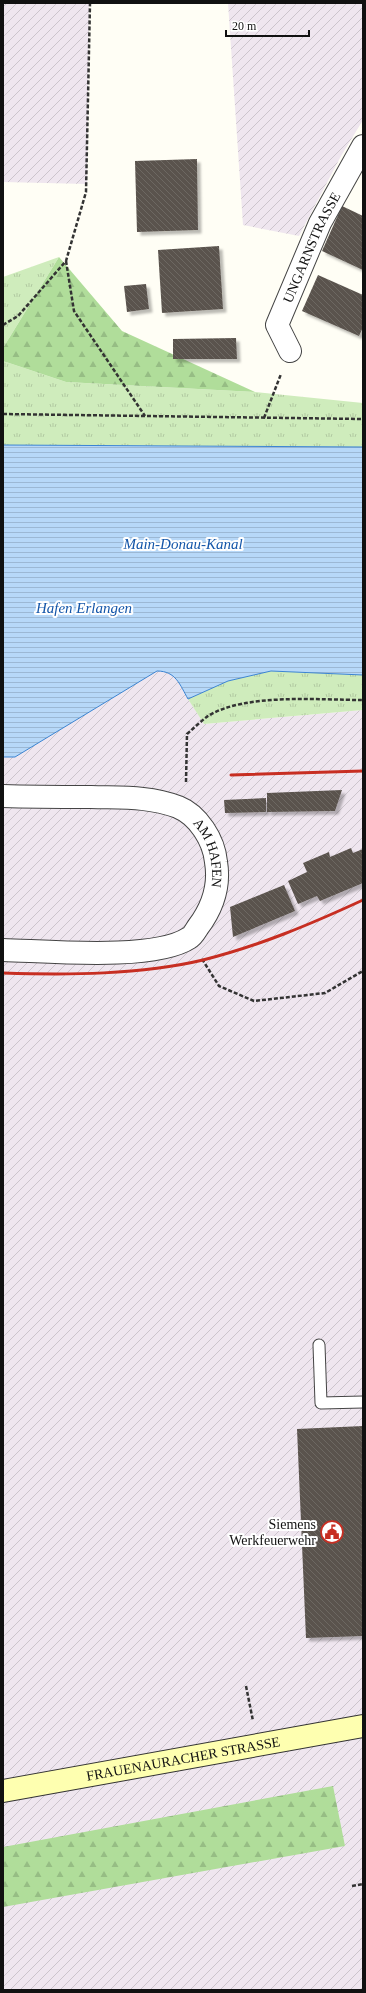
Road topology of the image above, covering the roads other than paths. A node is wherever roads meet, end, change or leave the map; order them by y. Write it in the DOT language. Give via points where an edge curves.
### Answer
graph roads {
  1 [pos="363,146"];
  2 [pos="290,351"];
  3 [pos="3,796"];
  4 [pos="3,950"];
  5 [pos="319,1345"];
  6 [pos="363,1402"];
  7 [pos="363,1726"];
  8 [pos="3,1791"];
  1 -- 2 [label="street, UNGARNSTRASSE" via="320,224 277,325"];
  3 -- 4 [label="street, AM HAFEN" via="151,798 180,808 197,821 211,842 218,875 213,901 202,922 190,938 171,946 151,950 109,952"];
  5 -- 6 [label="lane" via="321,1403"];
  7 -- 8 [label="main road, FRAUENAURACHER STRASSE"];
}
